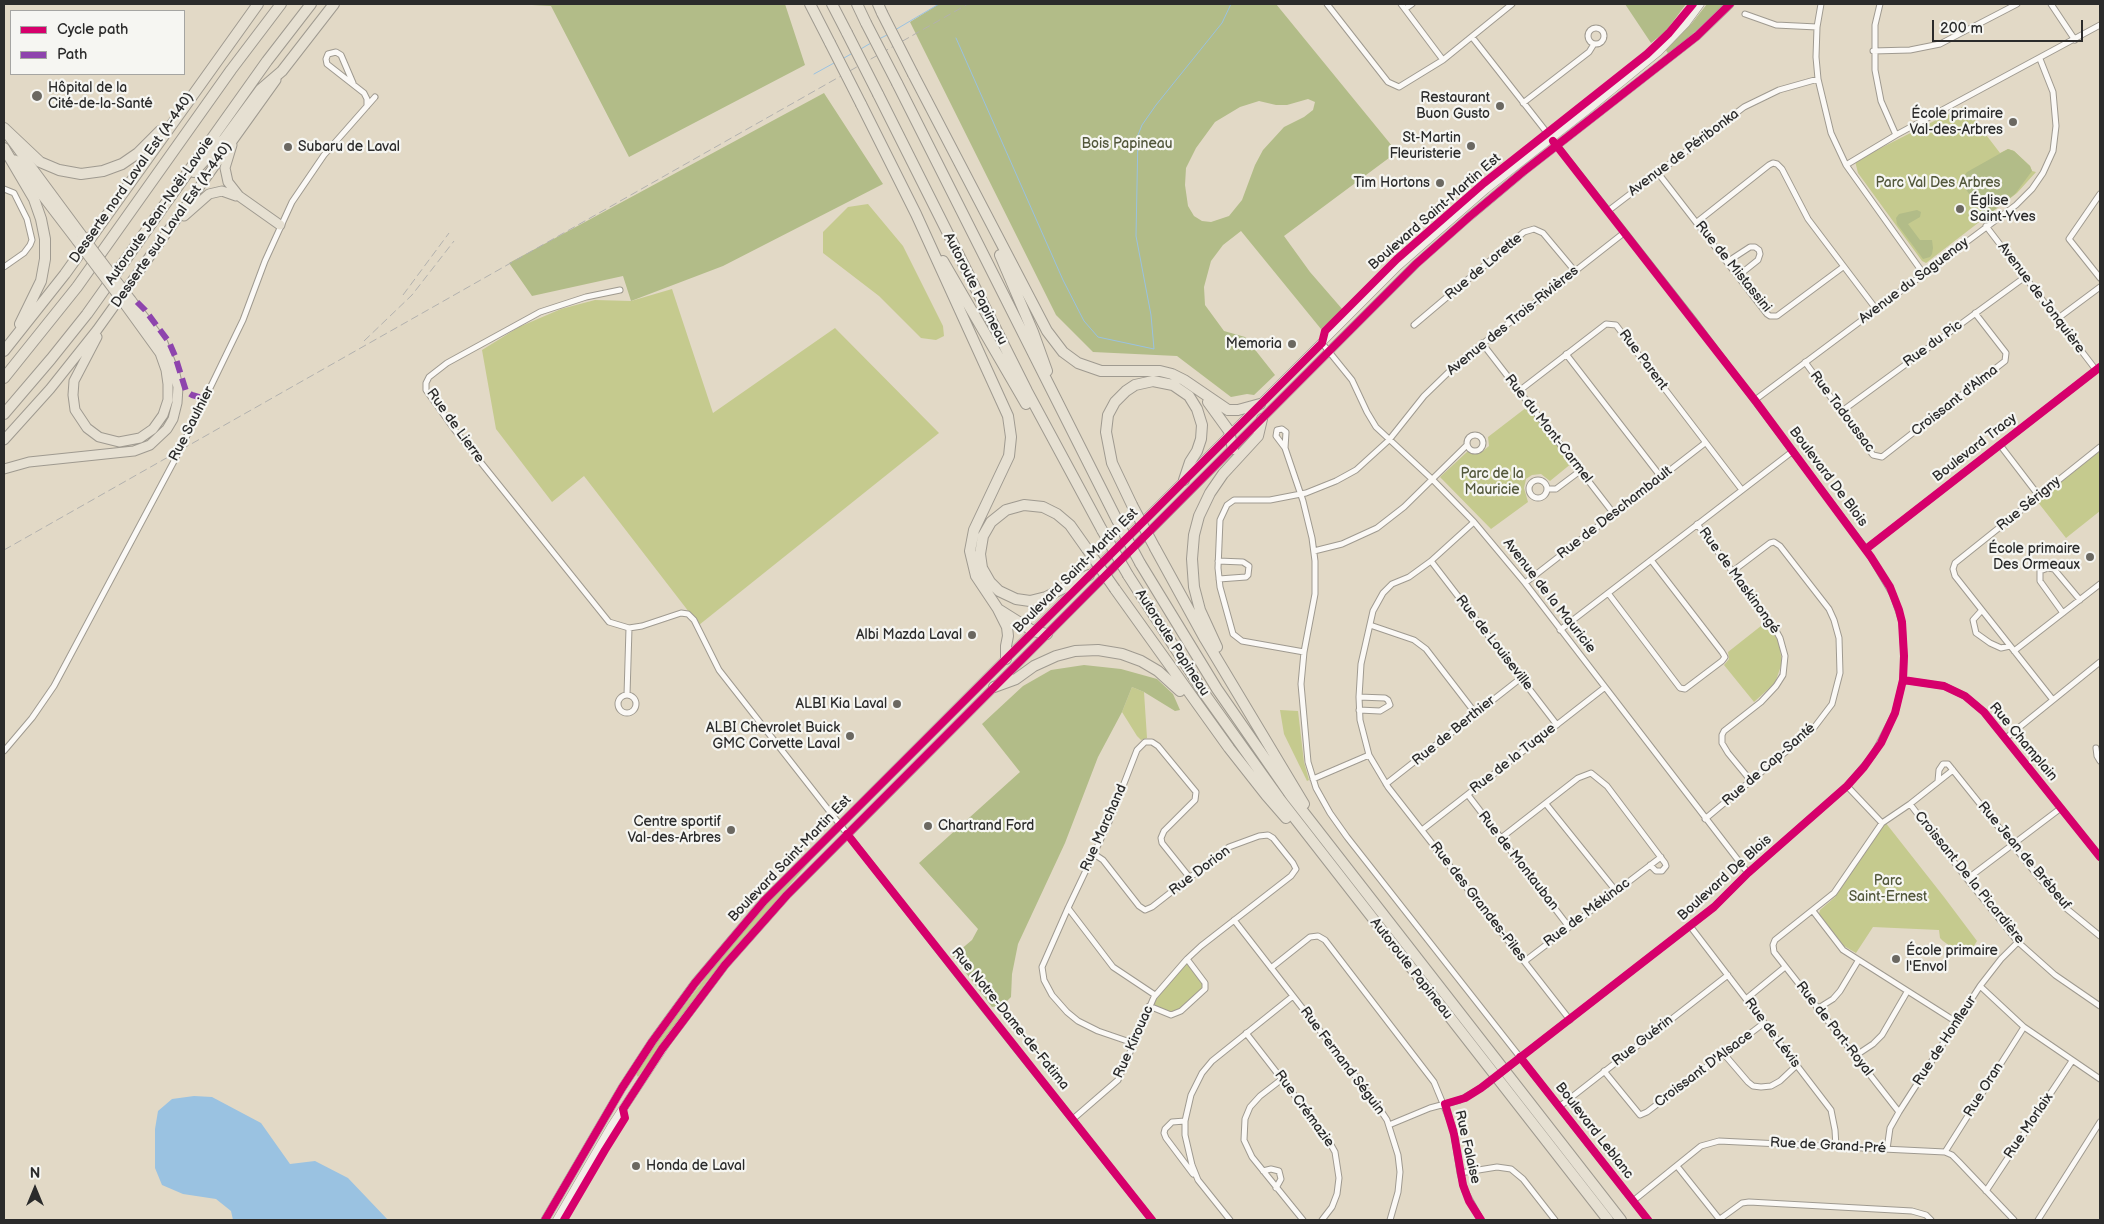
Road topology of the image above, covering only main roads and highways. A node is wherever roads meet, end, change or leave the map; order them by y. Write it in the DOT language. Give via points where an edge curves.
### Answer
graph roads {
  1 [pos="251,4"];
  2 [pos="258,4"];
  3 [pos="281,4"];
  4 [pos="311,4"];
  5 [pos="334,4"];
  6 [pos="810,4"];
  7 [pos="832,4"];
  8 [pos="857,4"];
  9 [pos="1700,4"];
  10 [pos="1730,4"];
  11 [pos="880,9"];
  12 [pos="246,19"];
  13 [pos="282,71"];
  14 [pos="179,112"];
  15 [pos="4,129"];
  16 [pos="235,136"];
  17 [pos="4,147"];
  18 [pos="954,155"];
  19 [pos="178,186"];
  20 [pos="239,196"];
  21 [pos="916,214"];
  22 [pos="280,225"];
  23 [pos="172,226"];
  24 [pos="79,238"];
  25 [pos="128,303"];
  26 [pos="105,319"];
  27 [pos="12,341"];
  28 [pos="4,351"];
  29 [pos="4,378"];
  30 [pos="1200,392"];
  31 [pos="1260,404"];
  32 [pos="4,414"];
  33 [pos="1063,415"];
  34 [pos="1262,419"];
  35 [pos="1230,435"];
  36 [pos="4,440"];
  37 [pos="1233,449"];
  38 [pos="4,469"];
  39 [pos="1184,480"];
  40 [pos="1095,518"];
  41 [pos="1089,575"];
  42 [pos="998,610"];
  43 [pos="1033,631"];
  44 [pos="1047,634"];
  45 [pos="1006,658"];
  46 [pos="1228,676"];
  47 [pos="994,687"];
  48 [pos="1199,708"];
  49 [pos="1321,836"];
  50 [pos="1328,863"];
  51 [pos="544,1220"];
  52 [pos="557,1220"];
  53 [pos="1608,1220"];
  54 [pos="1621,1220"];
  1 -- 12 [label="highway"];
  2 -- 12 [label="highway, Desserte nord Laval Est (A-440)"];
  3 -- 29 [label="highway, Autoroute Jean-Noël-Lavoie" via="77,287"];
  4 -- 19 [label="highway, Autoroute Jean-Noël-Lavoie"];
  5 -- 13 [label="highway, Desserte sud Laval Est (A-440)"];
  6 -- 21 [label="highway, bridge"];
  7 -- 40 [label="highway, Autoroute Papineau, bridge" via="1026,391"];
  8 -- 33 [label="highway, Autoroute Papineau, bridge"];
  9 -- 31 [label="main road, Boulevard Saint-Martin Est" via="1658,52 1452,217 1398,266"];
  10 -- 34 [label="main road, Boulevard Saint-Martin Est" via="1701,33 1449,234"];
  11 -- 18 [label="highway, bridge"];
  12 -- 14 [label="highway, Desserte nord Laval Est (A-440)"];
  13 -- 16 [label="main road, Desserte sud Laval Est (A-440)"];
  13 -- 19 [label="highway" via="261,89 209,156"];
  14 -- 15 [label="highway" via="130,160 92,174 65,172 45,165"];
  14 -- 27 [label="highway, Desserte nord Laval Est (A-440)" via="65,274"];
  15 -- 24 [label="main road"];
  16 -- 20 [label="main road" via="225,173"];
  16 -- 23 [label="main road, Desserte sud Laval Est (A-440)"];
  17 -- 24 [label="main road"];
  17 -- 27 [label="highway" via="36,205 45,250 39,287"];
  18 -- 30 [label="highway" via="1047,331 1063,352 1078,363 1101,371 1168,373"];
  18 -- 33 [label="highway" via="1033,332"];
  19 -- 32 [label="highway, Autoroute Jean-Noël-Lavoie" via="80,323"];
  20 -- 22 [label="main road"];
  20 -- 23 [label="main road" via="222,191 208,194"];
  21 -- 40 [label="highway"];
  21 -- 42 [label="highway" via="1004,406 1010,427 1006,464 970,546 974,572"];
  23 -- 26 [label="main road, Desserte sud Laval Est (A-440)"];
  24 -- 25 [label="main road, bridge"];
  25 -- 26 [label="main road" via="160,353 168,389 160,420 145,435 130,441 109,440 94,434 81,422 74,405 74,381"];
  25 -- 38 [label="main road" via="162,343 175,374 178,403 167,429 150,445 134,451 29,462"];
  26 -- 36 [label="main road, Desserte sud Laval Est (A-440)" via="64,373"];
  27 -- 28 [label="highway, Desserte nord Laval Est (A-440)"];
  30 -- 31 [label="highway" via="1228,410"];
  30 -- 35 [label="highway"];
  31 -- 35 [label="main road, Boulevard Saint-Martin Est"];
  33 -- 49 [label="highway, Autoroute Papineau, bridge" via="1140,563 1228,706"];
  34 -- 37 [label="main road, Boulevard Saint-Martin Est"];
  34 -- 46 [label="highway" via="1258,436 1210,493 1199,516 1193,542 1196,594"];
  35 -- 37 [label="highway"];
  35 -- 39 [label="main road, Boulevard Saint-Martin Est"];
  37 -- 44 [label="main road, Boulevard Saint-Martin Est"];
  39 -- 41 [label="main road, Boulevard Saint-Martin Est"];
  39 -- 46 [label="highway, bridge" via="1201,438 1198,409 1185,393 1168,384 1153,381 1135,385 1115,402 1108,415 1106,432 1112,463 1155,548"];
  40 -- 50 [label="highway, Autoroute Papineau, bridge" via="1128,575 1234,735"];
  41 -- 43 [label="main road, Boulevard Saint-Martin Est"];
  41 -- 48 [label="highway, bridge" via="1046,597 1030,601 1016,599 999,591 984,572 980,554 983,536 991,522 1006,510 1024,505 1043,507 1057,514 1088,548"];
  42 -- 43 [label="highway"];
  42 -- 45 [label="highway" via="1008,630"];
  43 -- 44 [label="highway"];
  43 -- 45 [label="main road, Boulevard Saint-Martin Est"];
  44 -- 47 [label="main road, Boulevard Saint-Martin Est"];
  45 -- 51 [label="main road, Boulevard Saint-Martin Est" via="735,934 684,997 633,1070"];
  46 -- 49 [label="highway" via="1285,769"];
  47 -- 48 [label="highway" via="1016,679 1056,656 1075,651 1103,650 1127,655 1150,666"];
  47 -- 52 [label="main road, Boulevard Saint-Martin Est" via="779,903 731,958 678,1026 641,1081"];
  48 -- 50 [label="highway" via="1266,795"];
  49 -- 54 [label="highway, Autoroute Papineau"];
  50 -- 53 [label="highway, Autoroute Papineau"];
}
